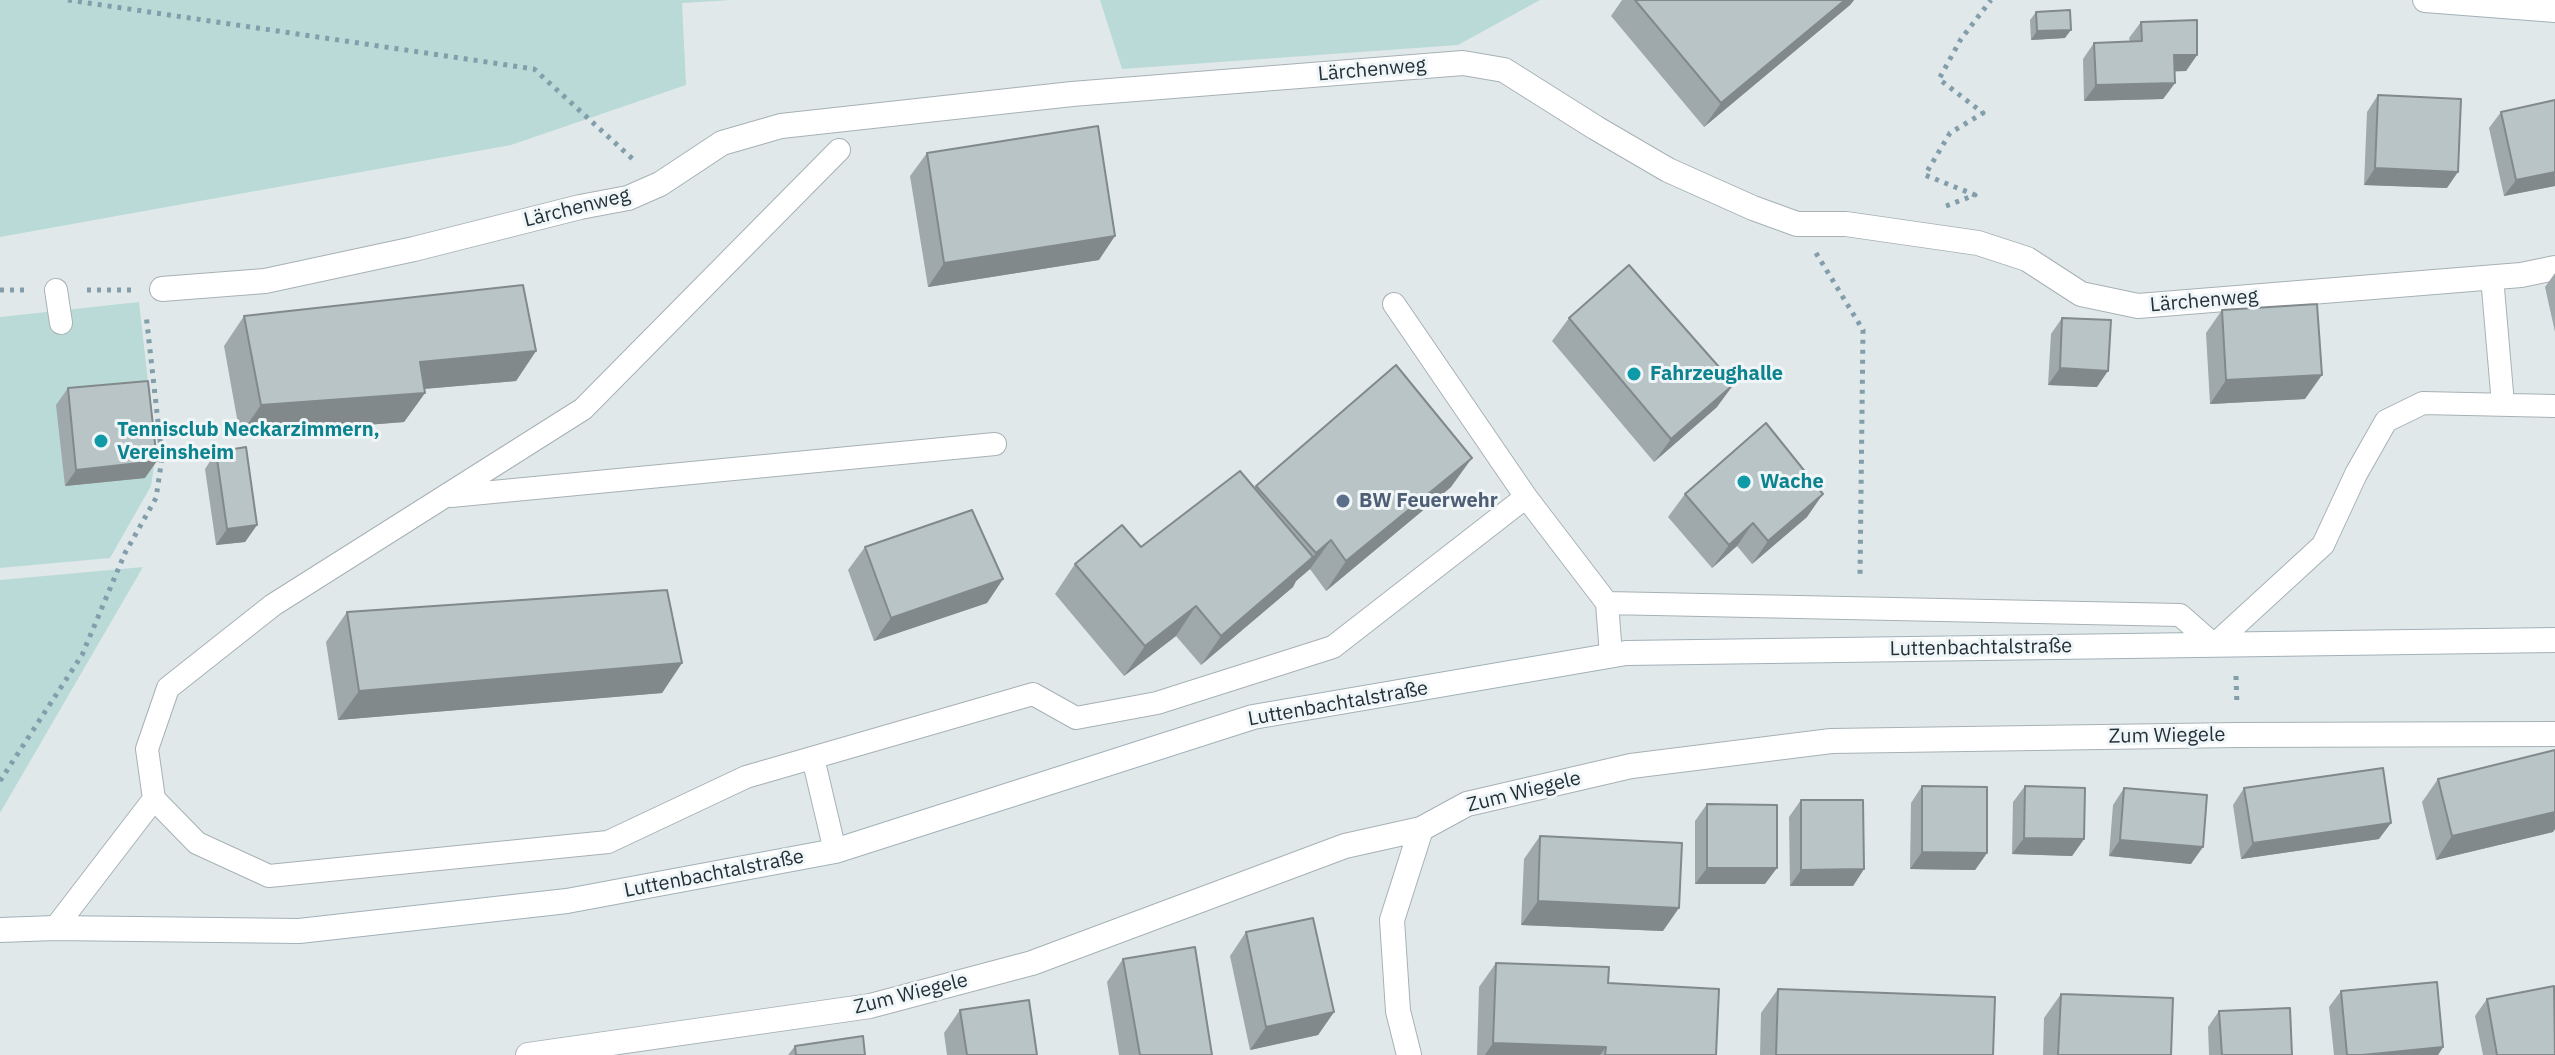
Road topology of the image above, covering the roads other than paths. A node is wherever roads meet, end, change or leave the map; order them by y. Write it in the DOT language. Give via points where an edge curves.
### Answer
graph roads {
  1 [pos="2425,0"];
  2 [pos="2555,10"];
  3 [pos="839,150"];
  4 [pos="2555,268"];
  5 [pos="2492,277"];
  6 [pos="56,290"];
  7 [pos="153,297"];
  8 [pos="1394,304"];
  9 [pos="61,323"];
  10 [pos="2503,404"];
  11 [pos="2555,406"];
  12 [pos="995,444"];
  13 [pos="444,497"];
  14 [pos="1526,497"];
  15 [pos="1607,603"];
  16 [pos="2555,640"];
  17 [pos="2224,644"];
  18 [pos="1611,655"];
  19 [pos="2555,734"];
  20 [pos="813,758"];
  21 [pos="154,799"];
  22 [pos="1421,829"];
  23 [pos="835,851"];
  24 [pos="55,928"];
  25 [pos="0,930"];
  26 [pos="528,1055"];
  27 [pos="1409,1055"];
  1 -- 2 [label="street"];
  3 -- 13 [label="lane" via="583,409"];
  4 -- 5 [label="street, Lärchenweg"];
  5 -- 7 [label="street, Lärchenweg" via="2138,306 2081,294 2027,259 1978,243 1846,224 1797,224 1668,170 1504,70 1463,63 1072,94 781,126 722,143 660,184 628,198 265,281"];
  5 -- 10 [label="lane"];
  6 -- 9 [label="lane"];
  8 -- 14 [label="lane"];
  10 -- 11 [label="lane"];
  10 -- 17 [label="lane" via="2423,403 2386,421 2323,545"];
  12 -- 13 [label="lane"];
  13 -- 21 [label="lane" via="273,605 168,688 147,749"];
  14 -- 15 [label="lane"];
  14 -- 20 [label="lane" via="1333,647 1157,703 1076,718 1033,694"];
  15 -- 17 [label="lane" via="2180,615"];
  15 -- 18 [label="lane"];
  16 -- 17 [label="street, Luttenbachtalstraße"];
  17 -- 18 [label="street, Luttenbachtalstraße"];
  18 -- 23 [label="street, Luttenbachtalstraße" via="1253,717"];
  19 -- 22 [label="street, Zum Wiegele" via="1831,741 1631,766 1467,804"];
  20 -- 21 [label="lane" via="746,777 608,842 269,876 197,843"];
  20 -- 23 [label="lane"];
  21 -- 24 [label="lane"];
  22 -- 26 [label="street, Zum Wiegele" via="1345,846 1032,963 870,1006"];
  22 -- 27 [label="street" via="1392,920 1398,1011"];
  23 -- 24 [label="street, Luttenbachtalstraße" via="567,901 299,931"];
  24 -- 25 [label="street, Luttenbachtalstraße"];
}
